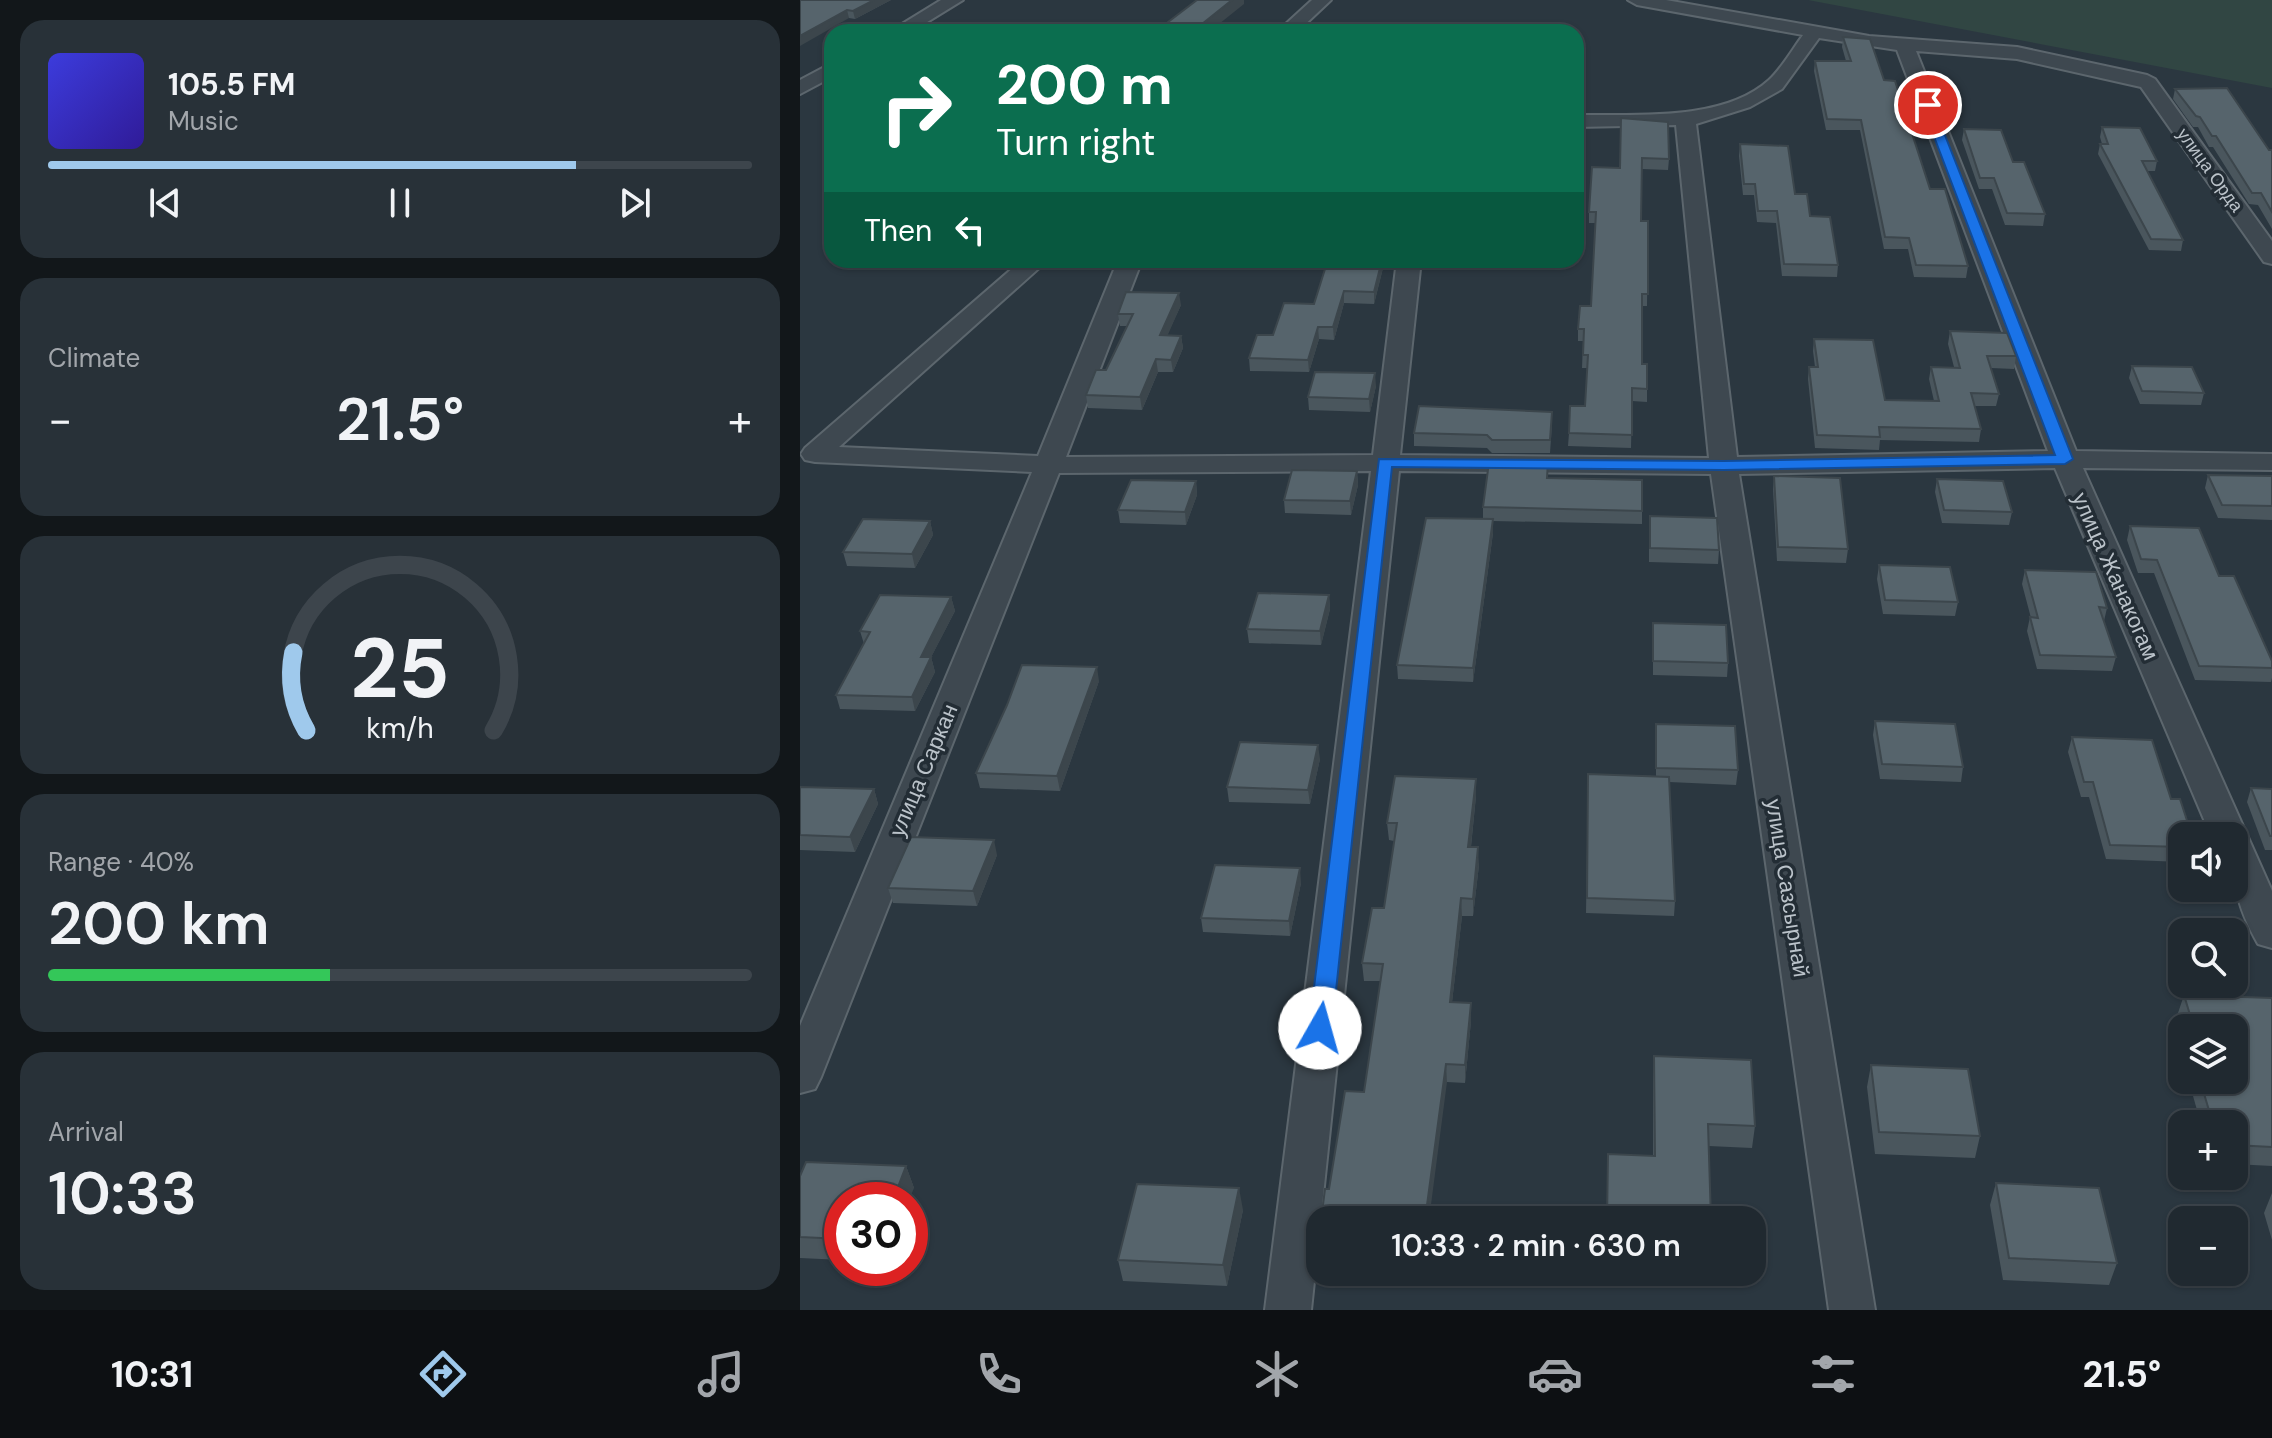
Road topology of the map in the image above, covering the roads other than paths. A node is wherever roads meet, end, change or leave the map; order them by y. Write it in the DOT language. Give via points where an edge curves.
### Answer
graph roads {
  1 [pos="954,0"];
  2 [pos="1322,0"];
  3 [pos="1637,0"];
  4 [pos="912,24"];
  5 [pos="1295,24"];
  6 [pos="1814,33"];
  7 [pos="1905,46"];
  8 [pos="824,74"];
  9 [pos="800,88"];
  10 [pos="1685,119"];
  11 [pos="1584,121"];
  12 [pos="2272,257"];
  13 [pos="1027,268"];
  14 [pos="1127,268"];
  15 [pos="1408,268"];
  16 [pos="807,459"];
  17 [pos="2065,459"];
  18 [pos="2272,462"];
  19 [pos="1385,463"];
  20 [pos="1051,465"];
  21 [pos="1724,466"];
  22 [pos="2223,822"];
  23 [pos="2248,879"];
  24 [pos="2272,934"];
  25 [pos="800,1077"];
  26 [pos="1288,1310"];
  27 [pos="1852,1310"];
  1 -- 4 [label="street"];
  2 -- 5 [label="street"];
  3 -- 6 [label="street"];
  6 -- 7 [label="street"];
  6 -- 10 [label="street" via="1775,85 1743,103"];
  7 -- 12 [label="street, улица Орда" via="2017,53 2148,83"];
  7 -- 17 [label="street, улица Жанакогам"];
  8 -- 9 [label="street"];
  10 -- 11 [label="street"];
  10 -- 21 [label="street, улица Сазсырнай"];
  13 -- 16 [label="street"];
  14 -- 20 [label="street, улица Саркан"];
  15 -- 19 [label="street"];
  16 -- 20 [label="street"];
  17 -- 18 [label="street"];
  17 -- 21 [label="street"];
  17 -- 22 [label="street, улица Жанакогам"];
  19 -- 20 [label="street"];
  19 -- 21 [label="street"];
  19 -- 26 [label="street"];
  20 -- 25 [label="street, улица Саркан"];
  21 -- 27 [label="street, улица Сазсырнай"];
  23 -- 24 [label="street"];
}
